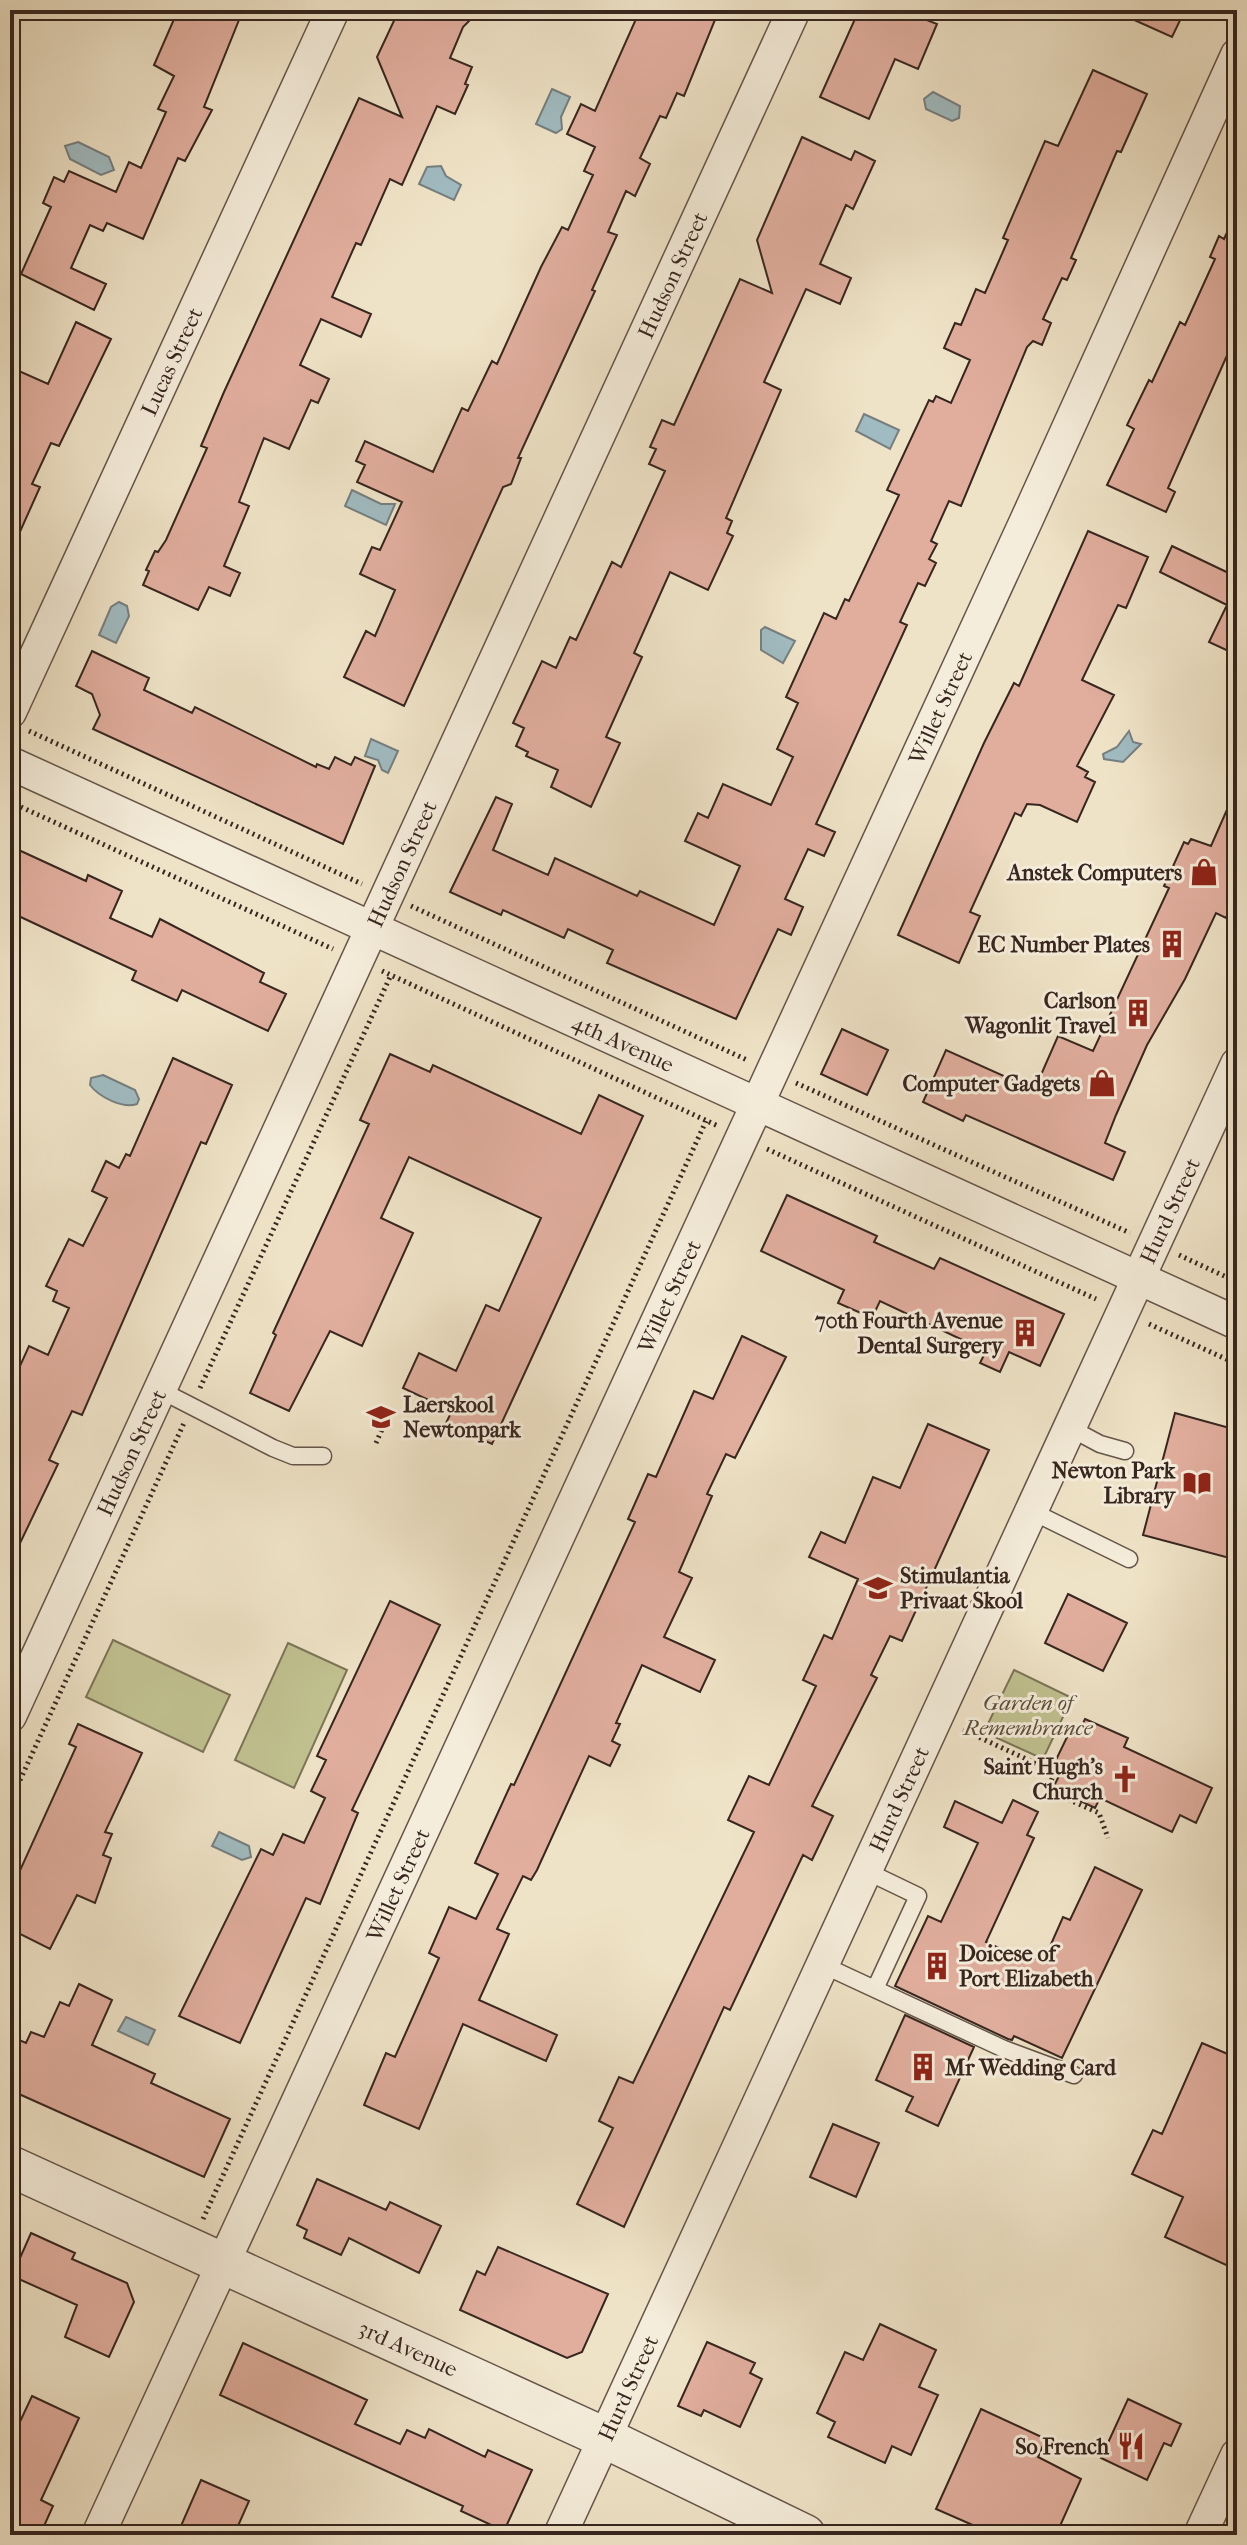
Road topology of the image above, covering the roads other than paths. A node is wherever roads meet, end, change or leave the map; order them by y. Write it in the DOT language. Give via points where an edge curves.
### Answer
graph roads {
  1 [pos="333,10"];
  2 [pos="794,10"];
  3 [pos="1237,55"];
  4 [pos="17,721"];
  5 [pos="10,763"];
  6 [pos="373,926"];
  7 [pos="1237,1064"];
  8 [pos="757,1101"];
  9 [pos="1139,1277"];
  10 [pos="1237,1323"];
  11 [pos="160,1390"];
  12 [pos="1070,1428"];
  13 [pos="1125,1451"];
  14 [pos="323,1456"];
  15 [pos="1031,1511"];
  16 [pos="1129,1559"];
  17 [pos="10,1716"];
  18 [pos="866,1871"];
  19 [pos="823,1965"];
  20 [pos="875,1989"];
  21 [pos="1074,2075"];
  22 [pos="10,2166"];
  23 [pos="221,2265"];
  24 [pos="605,2438"];
  25 [pos="1237,2455"];
  26 [pos="98,2535"];
  27 [pos="560,2535"];
  28 [pos="805,2535"];
  29 [pos="1200,2535"];
  1 -- 4 [label="street, Lucas Street"];
  2 -- 6 [label="street, Hudson Street"];
  3 -- 8 [label="street, Willet Street"];
  5 -- 6 [label="street, 4th Avenue"];
  6 -- 8 [label="street, 4th Avenue"];
  6 -- 11 [label="street, Hudson Street"];
  7 -- 9 [label="street, Hurd Street"];
  8 -- 9 [label="street, 4th Avenue"];
  8 -- 23 [label="street, Willet Street"];
  9 -- 10 [label="street, 4th Avenue"];
  9 -- 12 [label="street, Hurd Street"];
  11 -- 14 [label="lane" via="273,1448 293,1456"];
  11 -- 17 [label="street, Hudson Street"];
  12 -- 13 [label="lane"];
  12 -- 15 [label="street, Hurd Street"];
  15 -- 16 [label="lane"];
  15 -- 18 [label="street, Hurd Street"];
  18 -- 19 [label="street, Hurd Street"];
  18 -- 20 [label="lane" via="918,1896"];
  19 -- 20 [label="lane"];
  19 -- 24 [label="street, Hurd Street"];
  20 -- 21 [label="lane"];
  22 -- 23 [label="street, 3rd Avenue"];
  23 -- 24 [label="street, 3rd Avenue"];
  23 -- 26 [label="street, Willet Street"];
  24 -- 27 [label="street, Hurd Street"];
  24 -- 28 [label="street, 3rd Avenue"];
  25 -- 29 [label="street"];
}
